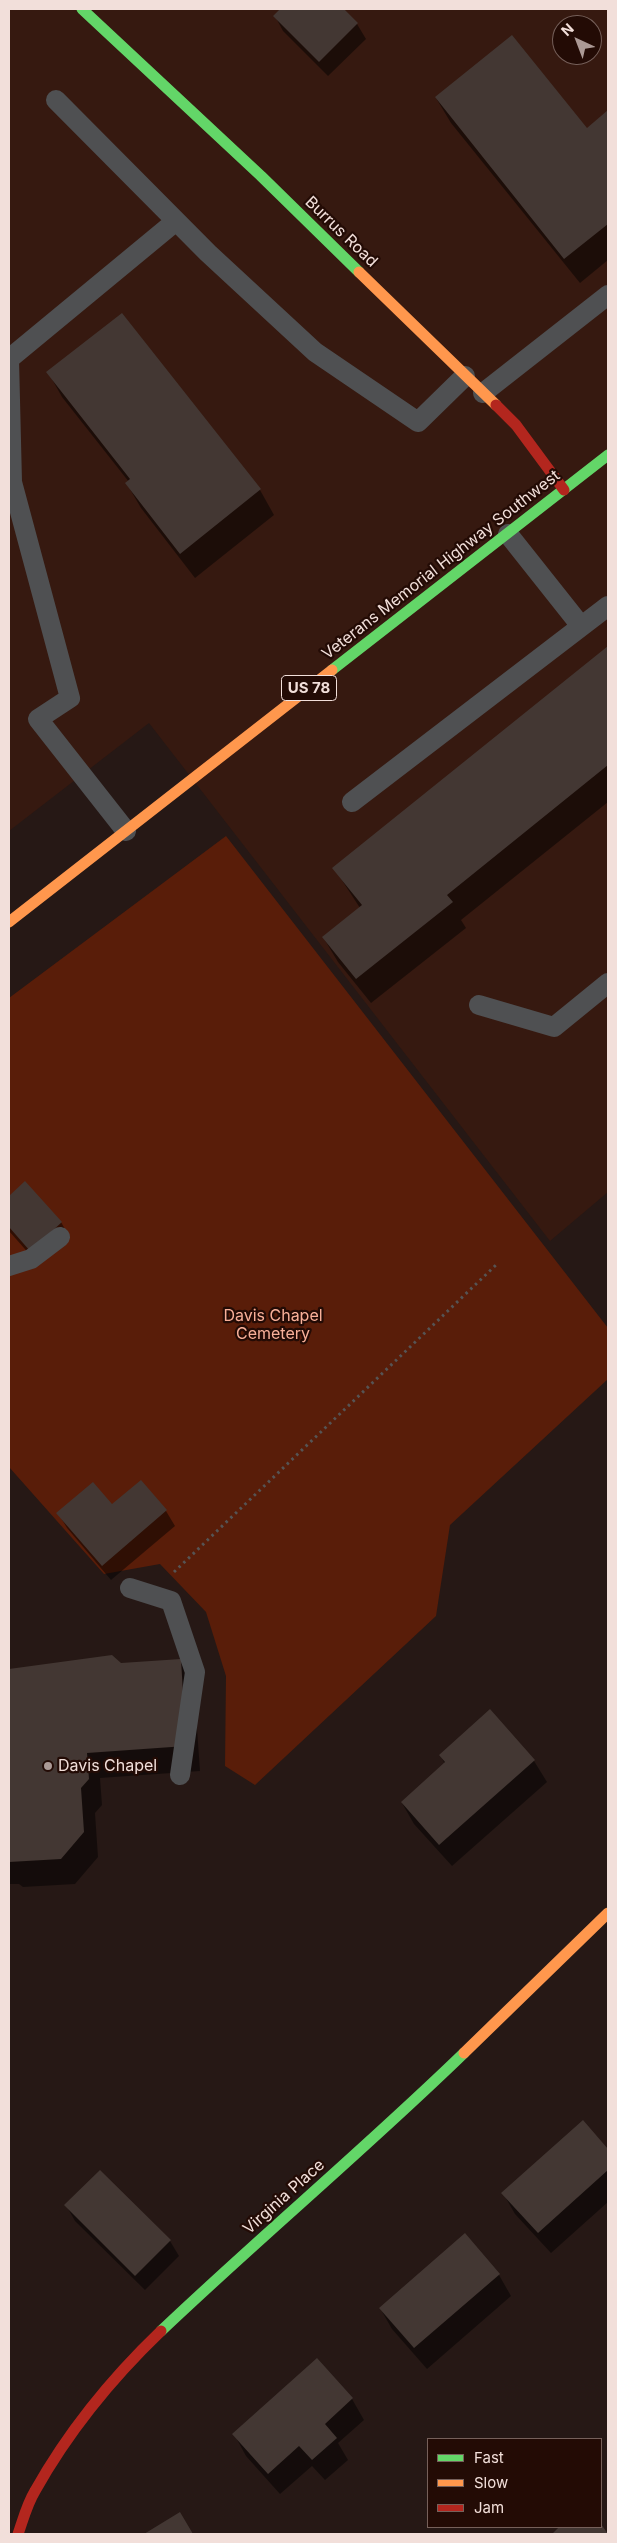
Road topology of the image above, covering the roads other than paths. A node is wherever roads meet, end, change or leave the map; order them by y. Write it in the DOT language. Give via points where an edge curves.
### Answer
graph roads {
  1 [pos="82,9"];
  2 [pos="56,100"];
  3 [pos="176,221"];
  4 [pos="608,295"];
  5 [pos="465,376"];
  6 [pos="483,393"];
  7 [pos="608,454"];
  8 [pos="564,490"];
  9 [pos="508,534"];
  10 [pos="608,606"];
  11 [pos="581,626"];
  12 [pos="352,802"];
  13 [pos="126,831"];
  14 [pos="9,922"];
  15 [pos="608,983"];
  16 [pos="479,1005"];
  17 [pos="60,1237"];
  18 [pos="9,1266"];
  19 [pos="130,1588"];
  20 [pos="180,1775"];
  21 [pos="608,1912"];
  22 [pos="18,2534"];
  1 -- 5 [label="street, Burrus Road" via="260,176"];
  2 -- 3 [label="lane"];
  3 -- 5 [label="lane" via="315,352 418,422"];
  3 -- 13 [label="lane" via="9,359 12,482 70,698 38,719"];
  4 -- 6 [label="lane"];
  5 -- 6 [label="street, Burrus Road"];
  6 -- 8 [label="street, Burrus Road" via="516,425"];
  7 -- 8 [label="street, Veterans Memorial Highway Southwest / US 78"];
  8 -- 9 [label="street, Veterans Memorial Highway Southwest / US 78"];
  9 -- 11 [label="lane"];
  9 -- 13 [label="street, Veterans Memorial Highway Southwest / US 78"];
  10 -- 11 [label="lane"];
  11 -- 12 [label="lane"];
  13 -- 14 [label="street, Veterans Memorial Highway Southwest / US 78"];
  15 -- 16 [label="lane" via="554,1027"];
  17 -- 18 [label="lane" via="31,1259"];
  19 -- 20 [label="lane" via="171,1601 195,1672"];
  21 -- 22 [label="street, Virginia Place" via="402,2113 215,2280 123,2368 86,2415 34,2492"];
}
